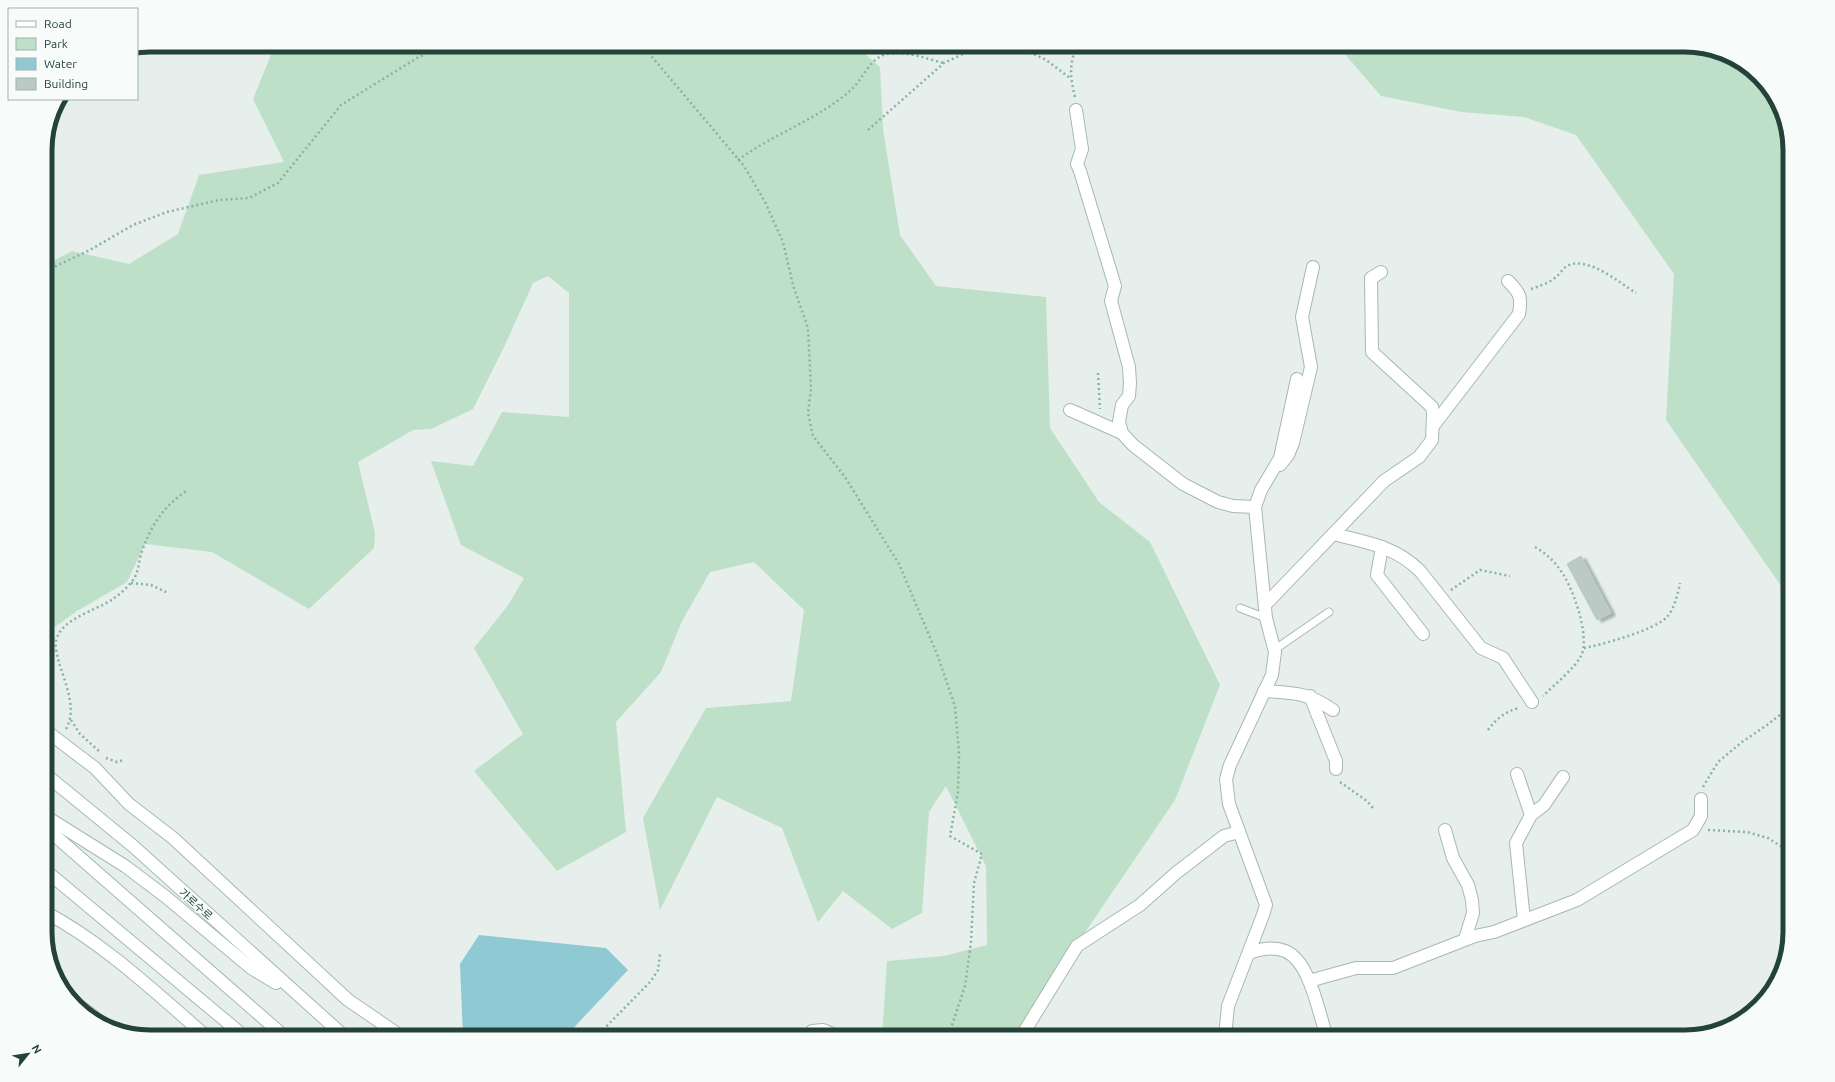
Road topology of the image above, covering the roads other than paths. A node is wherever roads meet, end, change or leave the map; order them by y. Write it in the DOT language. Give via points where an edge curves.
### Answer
graph roads {
  1 [pos="1076,110"];
  2 [pos="1313,267"];
  3 [pos="1381,272"];
  4 [pos="1508,281"];
  5 [pos="1297,379"];
  6 [pos="1070,410"];
  7 [pos="1433,426"];
  8 [pos="1122,433"];
  9 [pos="1273,471"];
  10 [pos="1255,507"];
  11 [pos="1333,534"];
  12 [pos="1382,547"];
  13 [pos="1265,604"];
  14 [pos="1240,608"];
  15 [pos="1329,612"];
  16 [pos="1266,618"];
  17 [pos="1422,634"];
  18 [pos="1274,650"];
  19 [pos="1264,691"];
  20 [pos="1310,696"];
  21 [pos="1532,702"];
  22 [pos="1332,710"];
  23 [pos="52,735"];
  24 [pos="1336,769"];
  25 [pos="1517,774"];
  26 [pos="1563,777"];
  27 [pos="52,780"];
  28 [pos="1701,799"];
  29 [pos="1531,815"];
  30 [pos="52,820"];
  31 [pos="1445,830"];
  32 [pos="1239,832"];
  33 [pos="52,833"];
  34 [pos="52,876"];
  35 [pos="52,916"];
  36 [pos="1524,920"];
  37 [pos="1466,940"];
  38 [pos="1249,953"];
  39 [pos="1308,981"];
  40 [pos="301,998"];
  41 [pos="199,1030"];
  42 [pos="237,1030"];
  43 [pos="277,1030"];
  44 [pos="337,1030"];
  45 [pos="392,1030"];
  46 [pos="1025,1030"];
  47 [pos="1226,1030"];
  48 [pos="1325,1030"];
  1 -- 8 [label="street" via="1082,150 1077,164 1115,286 1111,301 1129,367 1129,396 1122,405 1119,422"];
  2 -- 9 [label="street" via="1302,317 1312,367 1288,455"];
  3 -- 7 [label="street" via="1371,278 1372,352 1432,407"];
  4 -- 7 [label="street" via="1520,294 1519,314"];
  5 -- 9 [label="street" via="1280,458"];
  6 -- 8 [label="street"];
  7 -- 11 [label="street" via="1432,440 1419,457 1384,481"];
  8 -- 10 [label="street" via="1132,445 1183,484 1218,502"];
  9 -- 10 [label="street" via="1261,490"];
  10 -- 13 [label="street"];
  11 -- 12 [label="street"];
  11 -- 13 [label="street"];
  12 -- 17 [label="street" via="1377,574"];
  12 -- 21 [label="street" via="1409,560 1481,648 1503,658"];
  13 -- 16 [label="street"];
  14 -- 16 [label="lane"];
  15 -- 18 [label="lane"];
  16 -- 18 [label="street"];
  18 -- 19 [label="street" via="1272,675"];
  19 -- 20 [label="street"];
  19 -- 32 [label="street" via="1226,779 1229,804"];
  20 -- 22 [label="street"];
  20 -- 24 [label="street" via="1336,760"];
  23 -- 45 [label="street" via="95,768 129,804 173,838 348,1000"];
  25 -- 29 [label="street"];
  26 -- 29 [label="street" via="1544,804"];
  27 -- 40 [label="street, 가로수로" via="133,846"];
  28 -- 36 [label="street" via="1701,816 1693,830 1577,900"];
  29 -- 36 [label="street" via="1516,843"];
  30 -- 40 [label="street" via="125,866 251,968"];
  31 -- 37 [label="street" via="1453,858 1468,885 1472,900 1473,913"];
  32 -- 38 [label="street" via="1266,905"];
  32 -- 46 [label="street" via="1224,836 1140,905 1077,946"];
  33 -- 43 [label="street"];
  34 -- 42 [label="street"];
  35 -- 41 [label="street" via="88,939 129,970"];
  36 -- 37 [label="street"];
  37 -- 39 [label="street" via="1393,968 1356,968"];
  38 -- 39 [label="street" via="1264,948 1285,951 1299,961"];
  38 -- 47 [label="street" via="1228,1006"];
  39 -- 48 [label="street"];
  40 -- 44 [label="street, 가로수로"];
}
